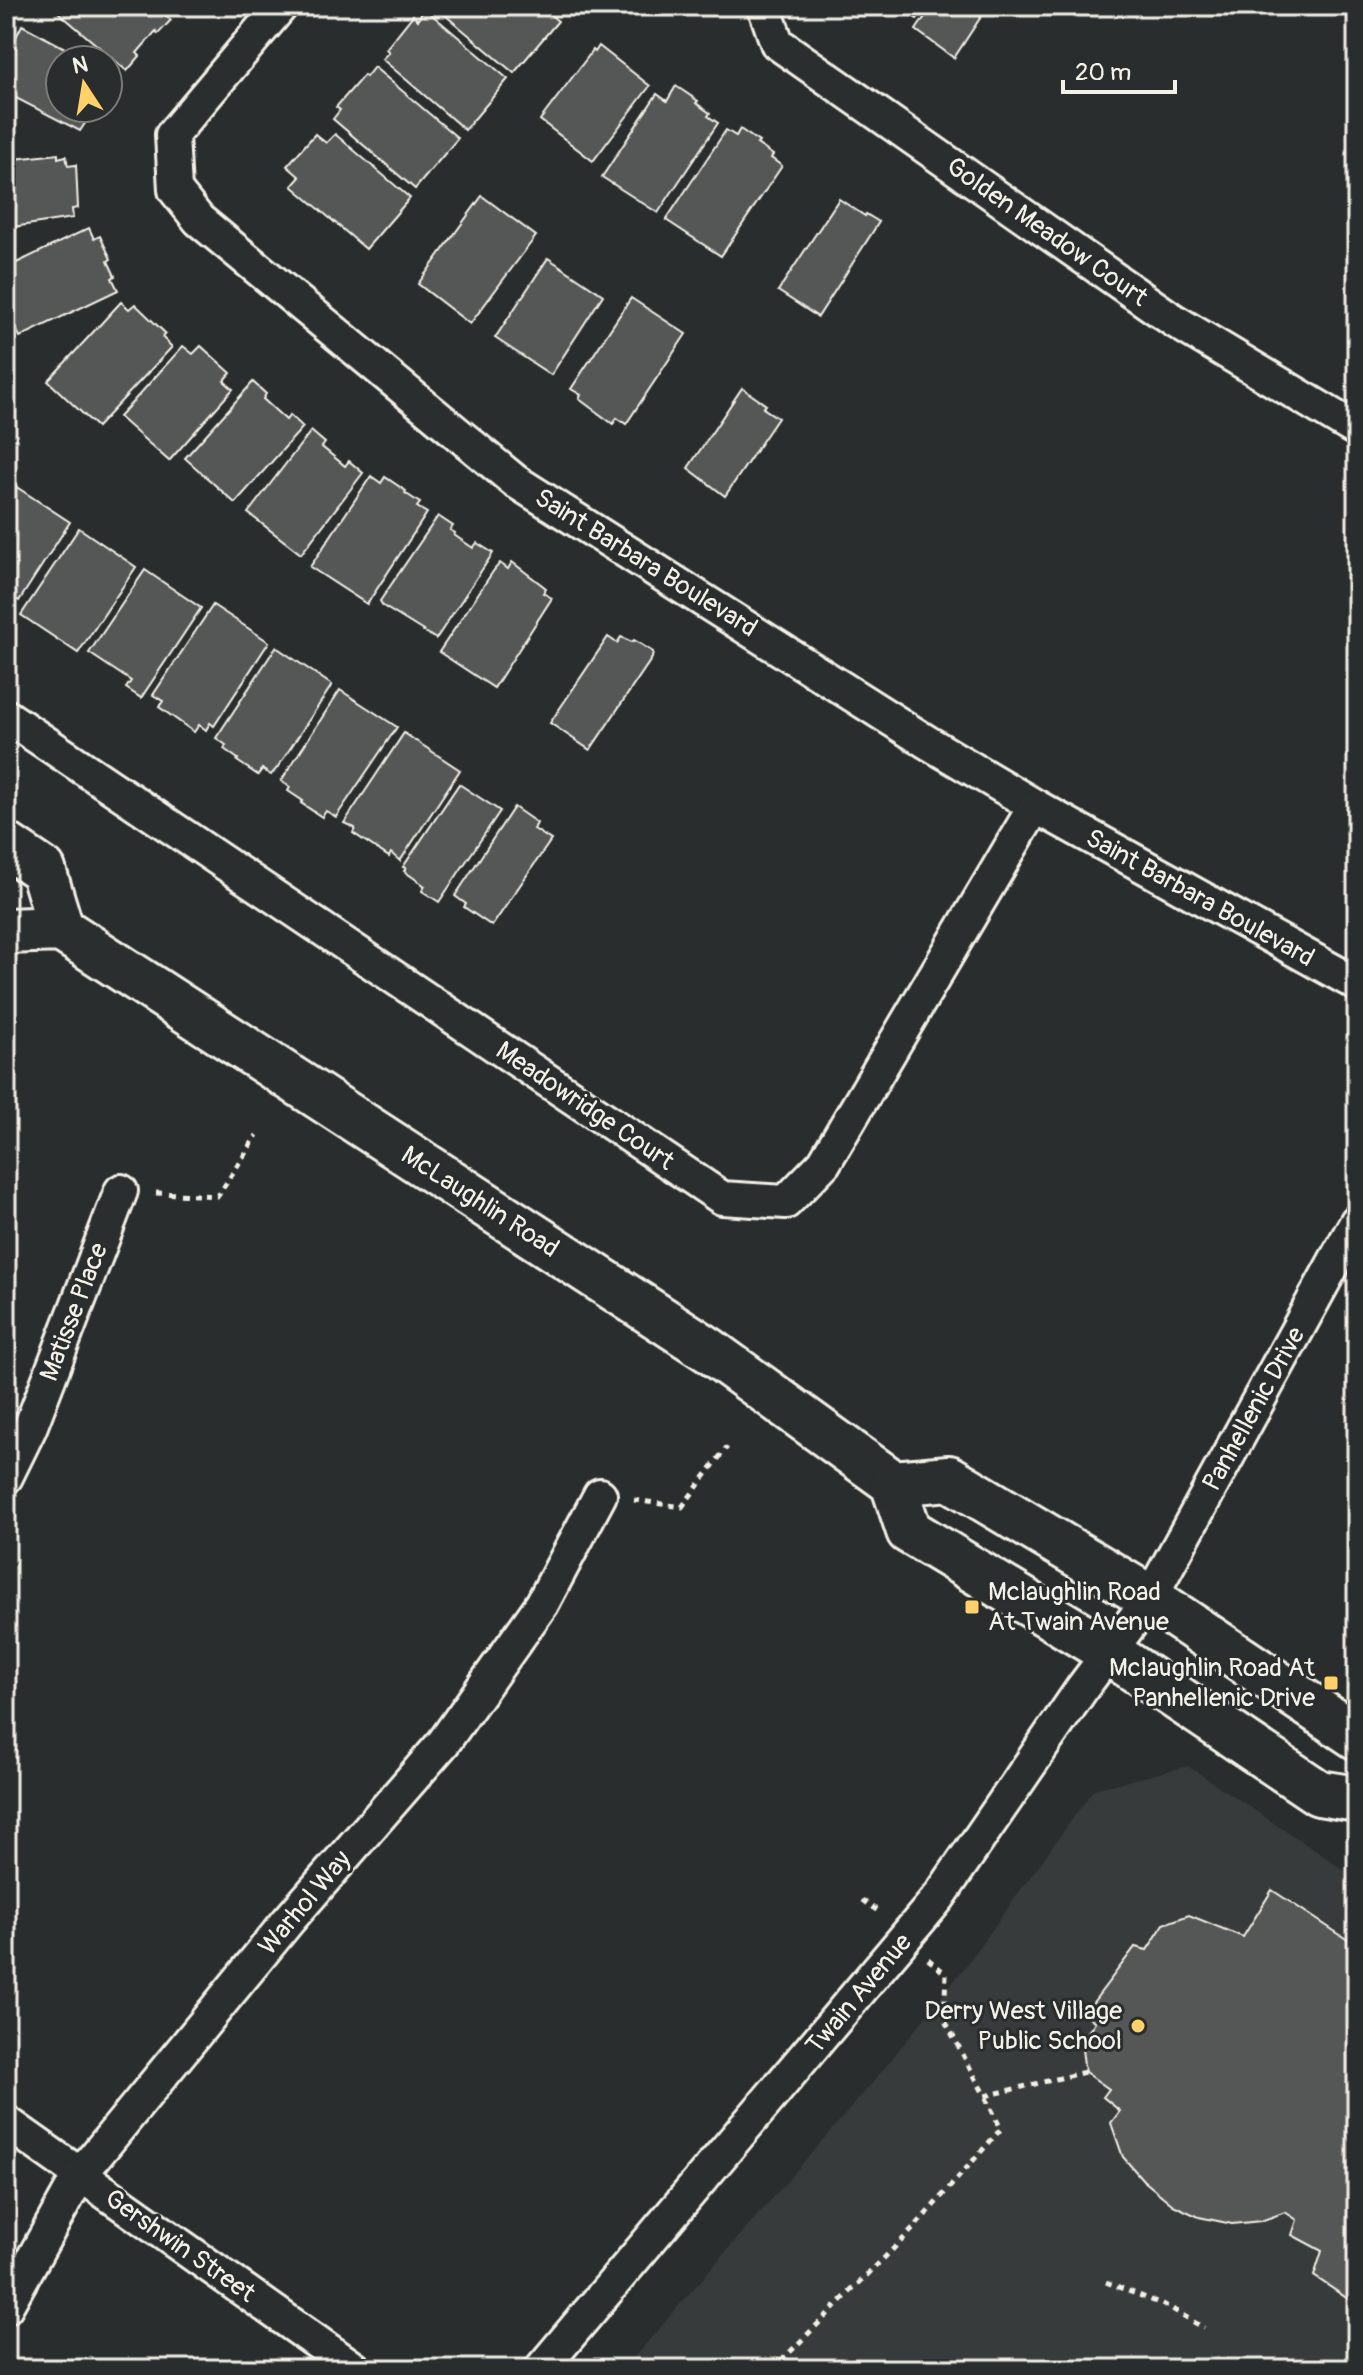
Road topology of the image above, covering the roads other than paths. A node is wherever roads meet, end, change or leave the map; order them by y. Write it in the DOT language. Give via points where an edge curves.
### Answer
graph roads {
  1 [pos="281,6"];
  2 [pos="764,6"];
  3 [pos="1357,430"];
  4 [pos="6,716"];
  5 [pos="1035,806"];
  6 [pos="6,845"];
  7 [pos="61,929"];
  8 [pos="6,931"];
  9 [pos="1357,984"];
  10 [pos="121,1191"];
  11 [pos="1357,1221"];
  12 [pos="6,1477"];
  13 [pos="893,1483"];
  14 [pos="600,1495"];
  15 [pos="1150,1598"];
  16 [pos="1109,1652"];
  17 [pos="1357,1737"];
  18 [pos="1357,1799"];
  19 [pos="6,2122"];
  20 [pos="79,2176"];
  21 [pos="6,2307"];
  22 [pos="355,2369"];
  23 [pos="541,2369"];
  1 -- 5 [label="street, Saint Barbara Boulevard" via="172,135 175,190 199,220 515,481"];
  2 -- 3 [label="street, Golden Meadow Court" via="777,43 1173,320"];
  4 -- 5 [label="street, Meadowridge Court" via="722,1198 786,1202 824,1163"];
  5 -- 9 [label="street, Saint Barbara Boulevard"];
  6 -- 7 [label="street" via="43,870"];
  7 -- 8 [label="street"];
  7 -- 13 [label="street, McLaughlin Road" via="709,1350"];
  10 -- 12 [label="street, Matisse Place"];
  11 -- 15 [label="street, Panhellenic Drive"];
  13 -- 15 [label="street" via="949,1478"];
  13 -- 16 [label="street" via="909,1531"];
  14 -- 20 [label="street, Warhol Way" via="542,1604 444,1742 288,1921"];
  15 -- 16 [label="street, Twain Avenue"];
  15 -- 17 [label="street"];
  16 -- 18 [label="street" via="1319,1793"];
  16 -- 23 [label="street, Twain Avenue" via="905,1940"];
  19 -- 20 [label="street, Gershwin Street"];
  20 -- 21 [label="street, Warhol Way"];
  20 -- 22 [label="street, Gershwin Street"];
}
